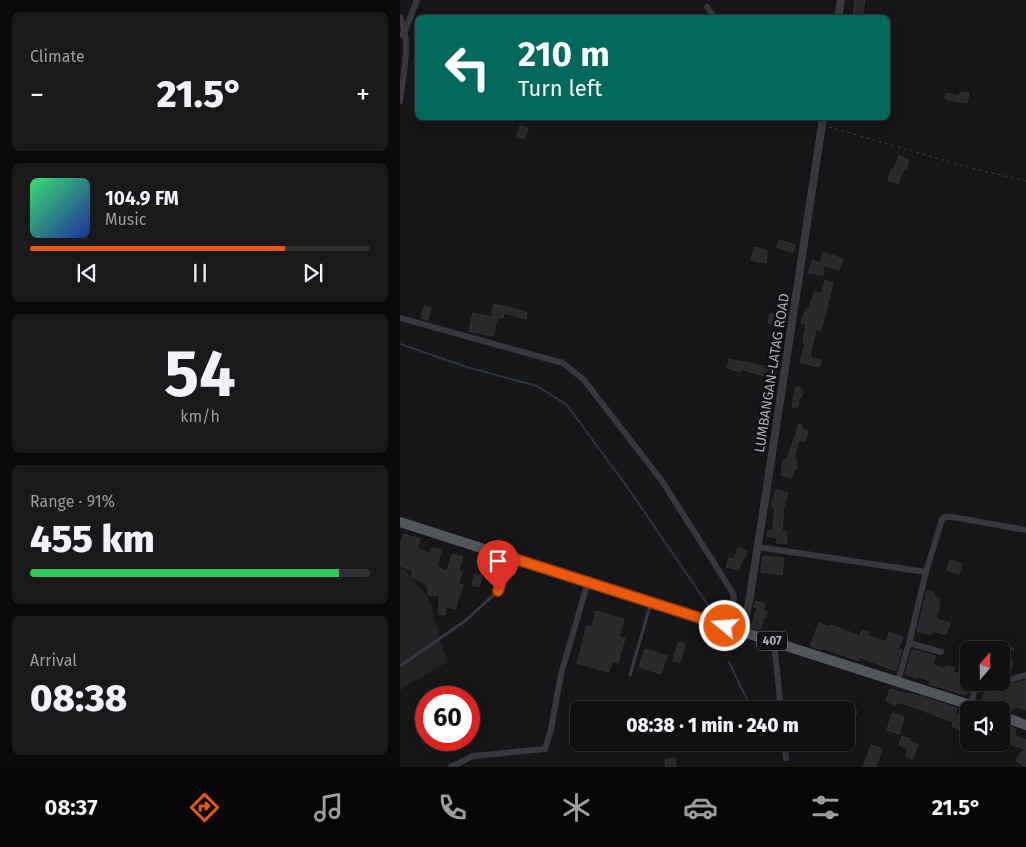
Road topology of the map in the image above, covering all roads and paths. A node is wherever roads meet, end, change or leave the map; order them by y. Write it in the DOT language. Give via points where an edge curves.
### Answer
graph roads {
  1 [pos="417,0"];
  2 [pos="840,0"];
  3 [pos="707,7"];
  4 [pos="713,15"];
  5 [pos="838,15"];
  6 [pos="400,16"];
  7 [pos="403,33"];
  8 [pos="400,101"];
  9 [pos="823,121"];
  10 [pos="1026,181"];
  11 [pos="400,318"];
  12 [pos="400,522"];
  13 [pos="1026,530"];
  14 [pos="758,548"];
  15 [pos="509,557"];
  16 [pos="926,572"];
  17 [pos="588,582"];
  18 [pos="651,602"];
  19 [pos="725,626"];
  20 [pos="742,632"];
  21 [pos="774,642"];
  22 [pos="909,643"];
  23 [pos="941,652"];
  24 [pos="400,666"];
  25 [pos="630,675"];
  26 [pos="1026,675"];
  27 [pos="898,681"];
  28 [pos="780,701"];
  29 [pos="960,701"];
  30 [pos="972,701"];
  31 [pos="1010,719"];
  32 [pos="1026,725"];
  33 [pos="785,751"];
  34 [pos="786,758"];
  35 [pos="450,767"];
  1 -- 7 [label="street"];
  2 -- 5 [label="street"];
  3 -- 4 [label="street"];
  6 -- 7 [label="street"];
  7 -- 8 [label="street" via="407,42"];
  9 -- 10 [label="path" via="967,167"];
  9 -- 14 [label="street, LUMBANGAN-LATAG ROAD"];
  11 -- 19 [label="street" via="564,363 584,380 662,481 733,593"];
  12 -- 15 [label="main road, 407"];
  13 -- 16 [label="street" via="945,517 940,523"];
  14 -- 16 [label="street"];
  14 -- 20 [label="street, LUMBANGAN-LATAG ROAD"];
  15 -- 17 [label="main road, 407"];
  15 -- 24 [label="lane" via="498,591 465,621"];
  16 -- 22 [label="street"];
  17 -- 18 [label="main road, 407"];
  17 -- 35 [label="street" via="561,674 545,749 473,756"];
  18 -- 19 [label="main road, 407"];
  18 -- 25 [label="lane"];
  19 -- 20 [label="main road, 407"];
  20 -- 21 [label="main road, 407"];
  21 -- 27 [label="main road, 407"];
  21 -- 28 [label="street"];
  22 -- 23 [label="street"];
  22 -- 27 [label="street"];
  26 -- 30 [label="street" via="974,691"];
  27 -- 29 [label="main road, 407"];
  31 -- 32 [label="main road"];
  33 -- 34 [label="street"];
}
